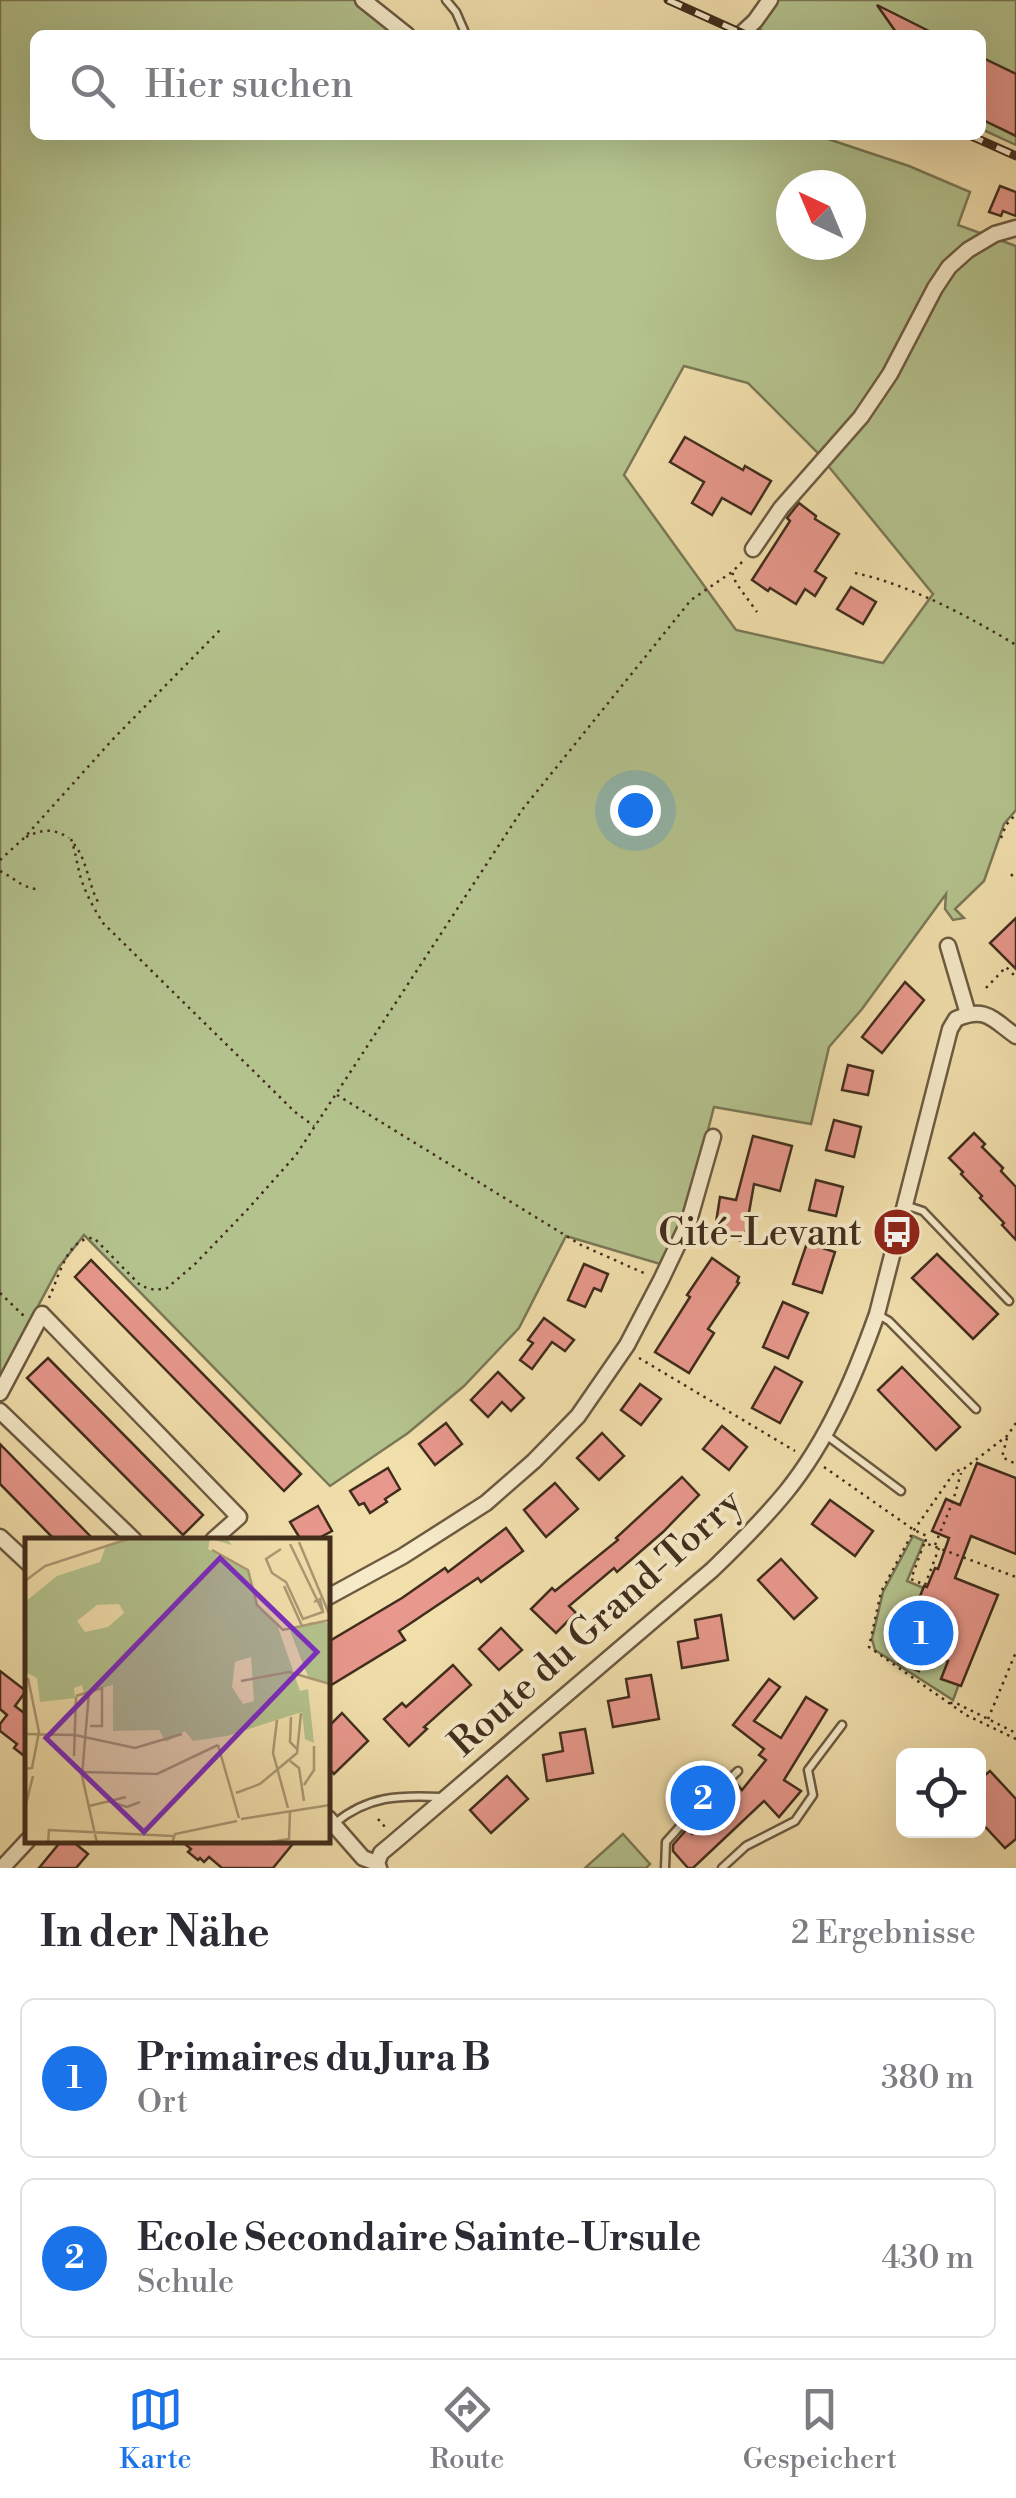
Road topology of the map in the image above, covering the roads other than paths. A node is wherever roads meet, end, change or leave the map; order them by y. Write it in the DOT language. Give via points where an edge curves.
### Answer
graph roads {
  1 [pos="363,0"];
  2 [pos="446,0"];
  3 [pos="770,0"];
  4 [pos="401,30"];
  5 [pos="464,30"];
  6 [pos="745,30"];
  7 [pos="1016,228"];
  8 [pos="753,549"];
  9 [pos="948,946"];
  10 [pos="968,1014"];
  11 [pos="1016,1036"];
  12 [pos="713,1138"];
  13 [pos="904,1205"];
  14 [pos="1010,1301"];
  15 [pos="876,1314"];
  16 [pos="0,1393"];
  17 [pos="976,1410"];
  18 [pos="0,1411"];
  19 [pos="824,1434"];
  20 [pos="901,1491"];
  21 [pos="0,1538"];
  22 [pos="132,1538"];
  23 [pos="215,1538"];
  24 [pos="25,1559"];
  25 [pos="330,1596"];
  26 [pos="842,1725"];
  27 [pos="738,1771"];
  28 [pos="447,1797"];
  29 [pos="330,1821"];
  30 [pos="25,1843"];
  31 [pos="378,1866"];
  32 [pos="2,1868"];
  33 [pos="665,1868"];
  34 [pos="722,1868"];
  1 -- 4 [label="street"];
  2 -- 5 [label="lane"];
  3 -- 6 [label="street"];
  7 -- 8 [label="street" via="995,234 948,267 861,418 780,508"];
  9 -- 10 [label="street"];
  10 -- 11 [label="street" via="991,1016"];
  10 -- 13 [label="street, Route du Grand-Torry" via="950,1029"];
  12 -- 25 [label="street" via="689,1221 661,1280 627,1346 578,1416 486,1503"];
  13 -- 14 [label="lane" via="923,1211"];
  13 -- 15 [label="street, Route du Grand-Torry"];
  15 -- 17 [label="lane"];
  15 -- 19 [label="street, Route du Grand-Torry"];
  16 -- 23 [label="street" via="42,1314 240,1517"];
  18 -- 22 [label="street"];
  19 -- 20 [label="lane"];
  19 -- 28 [label="street, Route du Grand-Torry" via="788,1490 712,1570"];
  21 -- 24 [label="street"];
  26 -- 34 [label="lane" via="808,1770 813,1795 795,1821 746,1846"];
  27 -- 33 [label="lane" via="666,1842"];
  28 -- 29 [label="lane" via="376,1800"];
  28 -- 31 [label="street, Route du Grand-Torry" via="381,1853"];
  29 -- 31 [label="street"];
  30 -- 32 [label="street"];
}
